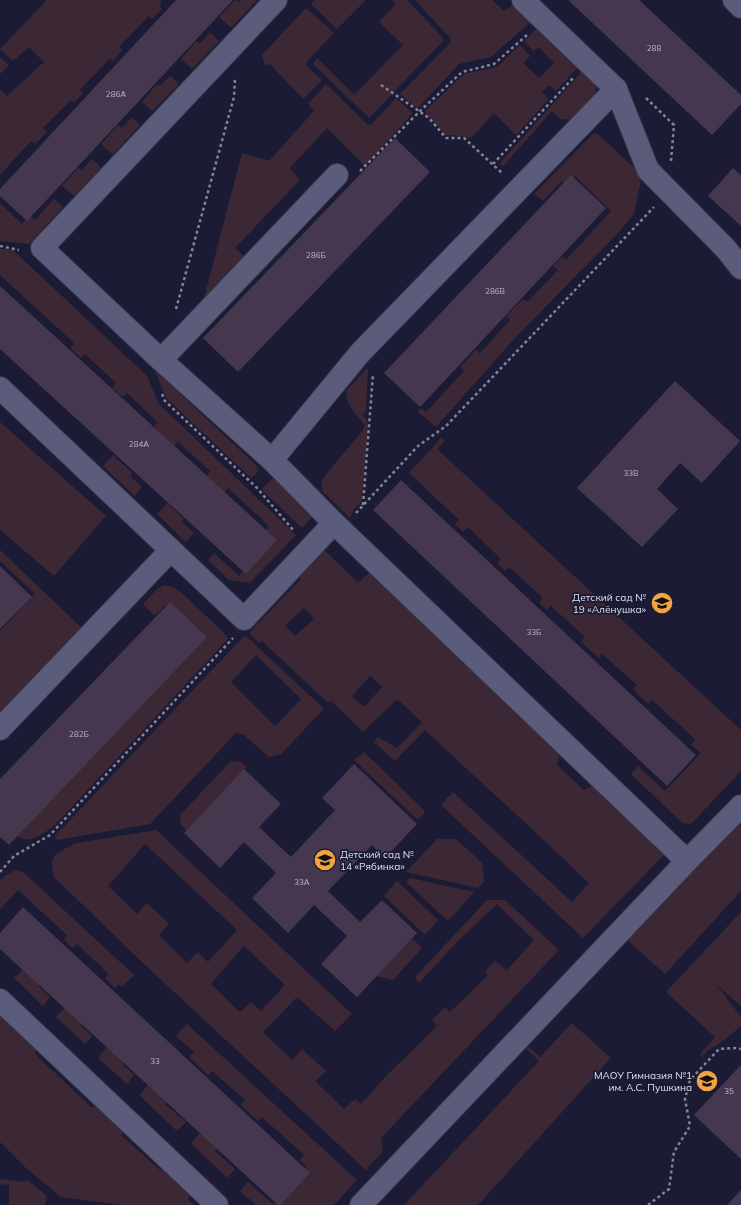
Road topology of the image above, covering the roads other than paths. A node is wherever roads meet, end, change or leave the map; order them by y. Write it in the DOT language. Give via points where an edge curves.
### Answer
graph roads {
  1 [pos="276,0"];
  2 [pos="523,0"];
  3 [pos="734,0"];
  4 [pos="741,7"];
  5 [pos="616,89"];
  6 [pos="348,174"];
  7 [pos="741,268"];
  8 [pos="161,360"];
  9 [pos="0,388"];
  10 [pos="272,460"];
  11 [pos="344,520"];
  12 [pos="171,550"];
  13 [pos="0,729"];
  14 [pos="741,806"];
  15 [pos="686,861"];
  16 [pos="0,1000"];
  17 [pos="217,1205"];
  18 [pos="361,1205"];
  1 -- 8 [label="street" via="42,248"];
  2 -- 5 [label="street"];
  3 -- 4 [label="street"];
  5 -- 7 [label="street" via="648,170 726,249"];
  5 -- 10 [label="street" via="360,353"];
  6 -- 8 [label="street"];
  8 -- 10 [label="street"];
  9 -- 12 [label="street"];
  10 -- 11 [label="street"];
  11 -- 12 [label="street" via="244,619"];
  11 -- 15 [label="street"];
  12 -- 13 [label="street"];
  14 -- 15 [label="street"];
  15 -- 18 [label="street"];
  16 -- 17 [label="street"];
}
